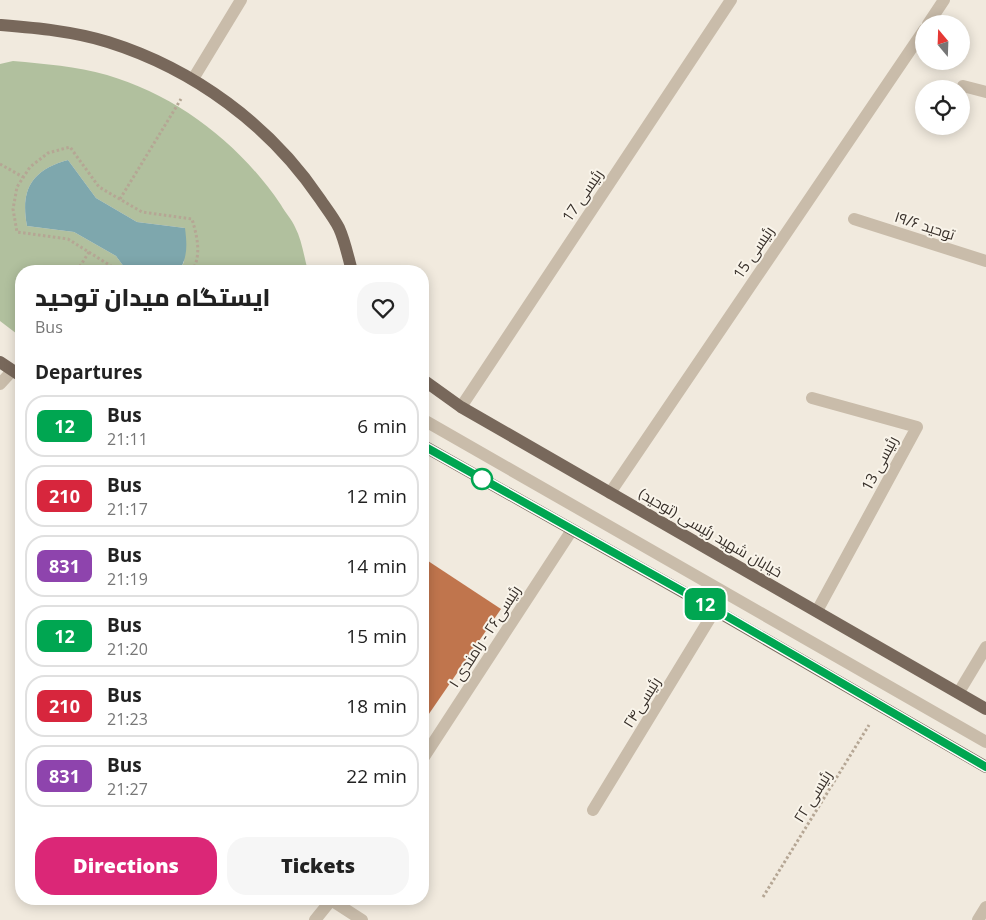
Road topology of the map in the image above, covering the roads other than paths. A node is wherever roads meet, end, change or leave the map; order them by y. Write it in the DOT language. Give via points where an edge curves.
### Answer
graph roads {
  1 [pos="241,0"];
  2 [pos="731,0"];
  3 [pos="944,0"];
  4 [pos="934,15"];
  5 [pos="0,25"];
  6 [pos="915,43"];
  7 [pos="193,79"];
  8 [pos="970,88"];
  9 [pos="986,92"];
  10 [pos="854,218"];
  11 [pos="986,262"];
  12 [pos="350,265"];
  13 [pos="0,362"];
  14 [pos="15,372"];
  15 [pos="15,374"];
  16 [pos="0,384"];
  17 [pos="429,384"];
  18 [pos="812,398"];
  19 [pos="461,407"];
  20 [pos="429,423"];
  21 [pos="429,449"];
  22 [pos="610,493"];
  23 [pos="572,530"];
  24 [pos="716,610"];
  25 [pos="817,611"];
  26 [pos="986,647"];
  27 [pos="959,692"];
  28 [pos="986,709"];
  29 [pos="986,742"];
  30 [pos="429,749"];
  31 [pos="986,767"];
  32 [pos="593,810"];
  33 [pos="327,905"];
  34 [pos="339,905"];
  35 [pos="986,907"];
  36 [pos="316,920"];
  37 [pos="362,920"];
  38 [pos="978,920"];
  1 -- 7 [label="street"];
  2 -- 19 [label="street, رئیسی 17"];
  3 -- 4 [label="street"];
  5 -- 7 [label="main road" via="55,30 108,42"];
  6 -- 22 [label="street, رئیسی 15"];
  7 -- 12 [label="main road" via="268,135 304,175 339,228"];
  8 -- 9 [label="street"];
  10 -- 11 [label="street, توحید ۱۹/۶"];
  13 -- 14 [label="main road"];
  15 -- 16 [label="street"];
  17 -- 19 [label="main road, خیابان شهید رئیسی (توحید)"];
  18 -- 25 [label="street, رئیسی 13" via="917,427"];
  19 -- 22 [label="main road, خیابان شهید رئیسی (توحید)"];
  20 -- 29 [label="street"];
  21 -- 23 [label="main road"];
  22 -- 25 [label="main road, خیابان شهید رئیسی (توحید)"];
  23 -- 24 [label="main road"];
  23 -- 30 [label="street, رئیسی۲۶ - رامندی ۱"];
  24 -- 31 [label="main road"];
  24 -- 32 [label="street, رئیسی۲۴"];
  25 -- 27 [label="main road, خیابان شهید رئیسی (توحید)"];
  26 -- 27 [label="street"];
  27 -- 28 [label="main road, خیابان شهید رئیسی (توحید)"];
  33 -- 36 [label="street"];
  34 -- 37 [label="street"];
  35 -- 38 [label="street"];
}
